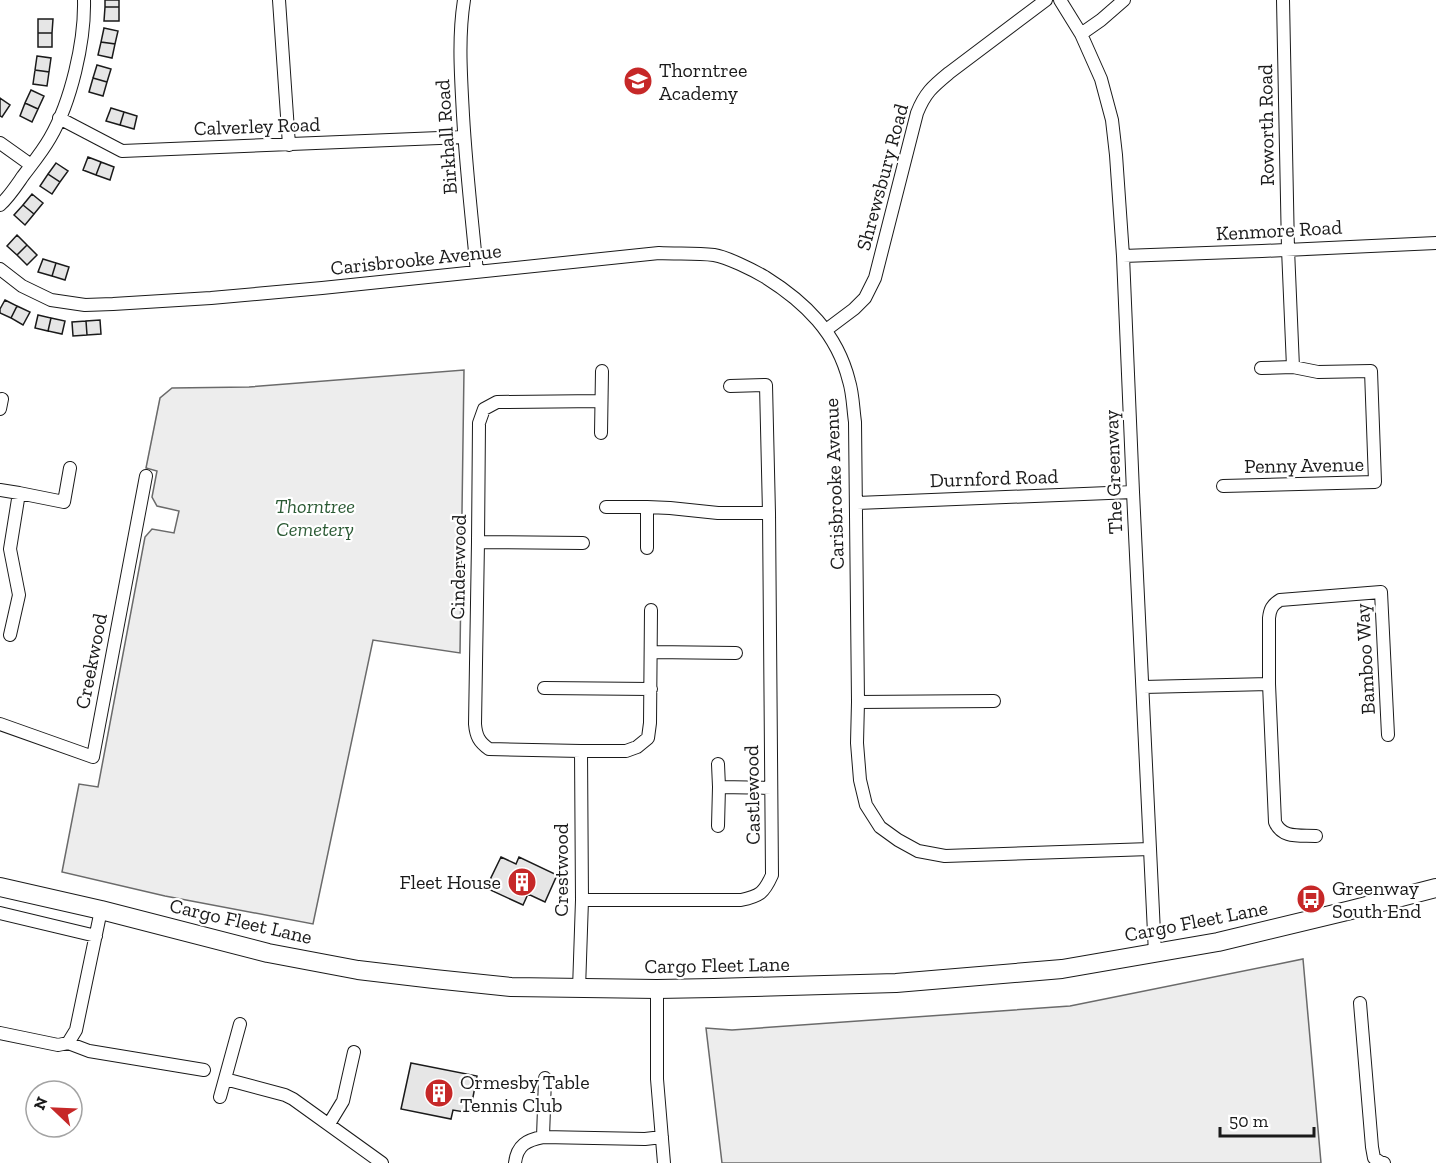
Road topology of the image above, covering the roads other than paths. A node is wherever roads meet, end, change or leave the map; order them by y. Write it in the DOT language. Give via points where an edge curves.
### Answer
graph roads {
  1 [pos="84,0"];
  2 [pos="279,0"];
  3 [pos="464,0"];
  4 [pos="1046,0"];
  5 [pos="1060,0"];
  6 [pos="1124,0"];
  7 [pos="1283,0"];
  8 [pos="1081,34"];
  9 [pos="59,118"];
  10 [pos="464,137"];
  11 [pos="0,143"];
  12 [pos="289,145"];
  13 [pos="31,165"];
  14 [pos="0,205"];
  15 [pos="1436,243"];
  16 [pos="1288,249"];
  17 [pos="1123,256"];
  18 [pos="0,269"];
  19 [pos="477,272"];
  20 [pos="826,330"];
  21 [pos="1293,367"];
  22 [pos="1261,368"];
  23 [pos="602,371"];
  24 [pos="730,386"];
  25 [pos="601,401"];
  26 [pos="601,433"];
  27 [pos="70,468"];
  28 [pos="146,476"];
  29 [pos="1223,486"];
  30 [pos="0,490"];
  31 [pos="1133,492"];
  32 [pos="19,493"];
  33 [pos="857,503"];
  34 [pos="606,507"];
  35 [pos="647,507"];
  36 [pos="770,513"];
  37 [pos="478,542"];
  38 [pos="583,543"];
  39 [pos="647,548"];
  40 [pos="651,610"];
  41 [pos="10,635"];
  42 [pos="651,652"];
  43 [pos="736,653"];
  44 [pos="1269,684"];
  45 [pos="1143,687"];
  46 [pos="544,688"];
  47 [pos="651,689"];
  48 [pos="994,701"];
  49 [pos="858,702"];
  50 [pos="0,724"];
  51 [pos="1388,735"];
  52 [pos="581,751"];
  53 [pos="718,764"];
  54 [pos="718,787"];
  55 [pos="771,788"];
  56 [pos="718,826"];
  57 [pos="1316,836"];
  58 [pos="1150,849"];
  59 [pos="0,887"];
  60 [pos="1436,888"];
  61 [pos="582,900"];
  62 [pos="101,910"];
  63 [pos="0,913"];
  64 [pos="96,936"];
  65 [pos="1155,954"];
  66 [pos="579,988"];
  67 [pos="657,988"];
  68 [pos="1360,1003"];
  69 [pos="240,1024"];
  70 [pos="0,1033"];
  71 [pos="68,1043"];
  72 [pos="354,1052"];
  73 [pos="204,1070"];
  74 [pos="545,1078"];
  75 [pos="225,1079"];
  76 [pos="220,1096"];
  77 [pos="329,1124"];
  78 [pos="543,1137"];
  79 [pos="662,1137"];
  80 [pos="382,1163"];
  81 [pos="515,1163"];
  82 [pos="664,1163"];
  83 [pos="1384,1163"];
  1 -- 9 [label="street" via="76,73"];
  2 -- 12 [label="street"];
  3 -- 10 [label="street, Birkhall Road"];
  4 -- 20 [label="street, Shrewsbury Road" via="949,73 923,98 875,278 865,298"];
  5 -- 8 [label="street, The Greenway"];
  6 -- 8 [label="street"];
  7 -- 16 [label="street, Roworth Road"];
  8 -- 17 [label="street, The Greenway" via="1101,79 1112,120"];
  9 -- 12 [label="street, Calverley Road" via="122,151"];
  9 -- 13 [label="street"];
  10 -- 12 [label="street, Calverley Road"];
  10 -- 19 [label="street, Birkhall Road"];
  11 -- 13 [label="street"];
  13 -- 14 [label="street"];
  15 -- 16 [label="street, Kenmore Road"];
  16 -- 17 [label="street, Kenmore Road"];
  16 -- 21 [label="street"];
  17 -- 31 [label="street, The Greenway"];
  18 -- 19 [label="street, Carisbrooke Avenue" via="22,286 51,300 85,305 211,298"];
  19 -- 20 [label="street, Carisbrooke Avenue" via="659,253 716,255 779,286 805,306"];
  20 -- 33 [label="street, Carisbrooke Avenue" via="850,381"];
  21 -- 22 [label="street, Penny Avenue"];
  21 -- 29 [label="street, Penny Avenue" via="1318,372 1371,370 1375,482"];
  23 -- 25 [label="street"];
  24 -- 36 [label="street, Castlewood" via="766,385"];
  25 -- 26 [label="street"];
  25 -- 37 [label="street, Cinderwood" via="497,402 484,409 479,423"];
  27 -- 32 [label="street" via="64,502"];
  28 -- 50 [label="street, Creekwood" via="93,757"];
  30 -- 32 [label="street"];
  31 -- 33 [label="street, Durnford Road"];
  31 -- 45 [label="street, The Greenway"];
  32 -- 41 [label="street" via="10,549 19,595"];
  33 -- 49 [label="street, Carisbrooke Avenue"];
  34 -- 35 [label="street"];
  35 -- 36 [label="street"];
  35 -- 39 [label="street"];
  36 -- 55 [label="street, Castlewood"];
  37 -- 38 [label="street"];
  37 -- 52 [label="street, Cinderwood" via="476,734 489,749"];
  40 -- 42 [label="street"];
  42 -- 43 [label="street"];
  42 -- 47 [label="street"];
  44 -- 45 [label="street"];
  44 -- 51 [label="street, Bamboo Way" via="1269,611 1273,604 1280,600 1381,592"];
  44 -- 57 [label="street, Bamboo Way" via="1275,822 1288,835"];
  45 -- 58 [label="street, The Greenway"];
  46 -- 47 [label="street"];
  47 -- 52 [label="street, Cinderwood" via="648,738 626,751"];
  48 -- 49 [label="street"];
  49 -- 58 [label="street, Carisbrooke Avenue" via="859,771 866,805 880,826 918,851 945,856"];
  52 -- 61 [label="street, Crestwood"];
  53 -- 54 [label="street"];
  54 -- 55 [label="street"];
  54 -- 56 [label="street"];
  55 -- 61 [label="street, Castlewood" via="772,875 756,897"];
  58 -- 65 [label="street, The Greenway"];
  59 -- 62 [label="main road, Cargo Fleet Lane"];
  60 -- 65 [label="main road, Cargo Fleet Lane"];
  61 -- 66 [label="street, Crestwood"];
  62 -- 64 [label="street"];
  62 -- 66 [label="main road, Cargo Fleet Lane" via="268,953 358,970 511,987"];
  63 -- 64 [label="street"];
  64 -- 71 [label="street" via="76,1030"];
  65 -- 67 [label="main road, Cargo Fleet Lane" via="1062,969 896,983"];
  66 -- 67 [label="main road, Cargo Fleet Lane"];
  67 -- 79 [label="street" via="657,1079"];
  68 -- 83 [label="street" via="1372,1147 1374,1158"];
  69 -- 75 [label="street"];
  70 -- 71 [label="street" via="58,1045"];
  71 -- 73 [label="street" via="89,1051"];
  72 -- 77 [label="street" via="343,1101"];
  74 -- 78 [label="street"];
  75 -- 76 [label="street"];
  75 -- 77 [label="street" via="285,1095"];
  77 -- 80 [label="street"];
  78 -- 79 [label="street"];
  78 -- 81 [label="street" via="520,1148"];
  79 -- 82 [label="street"];
}
